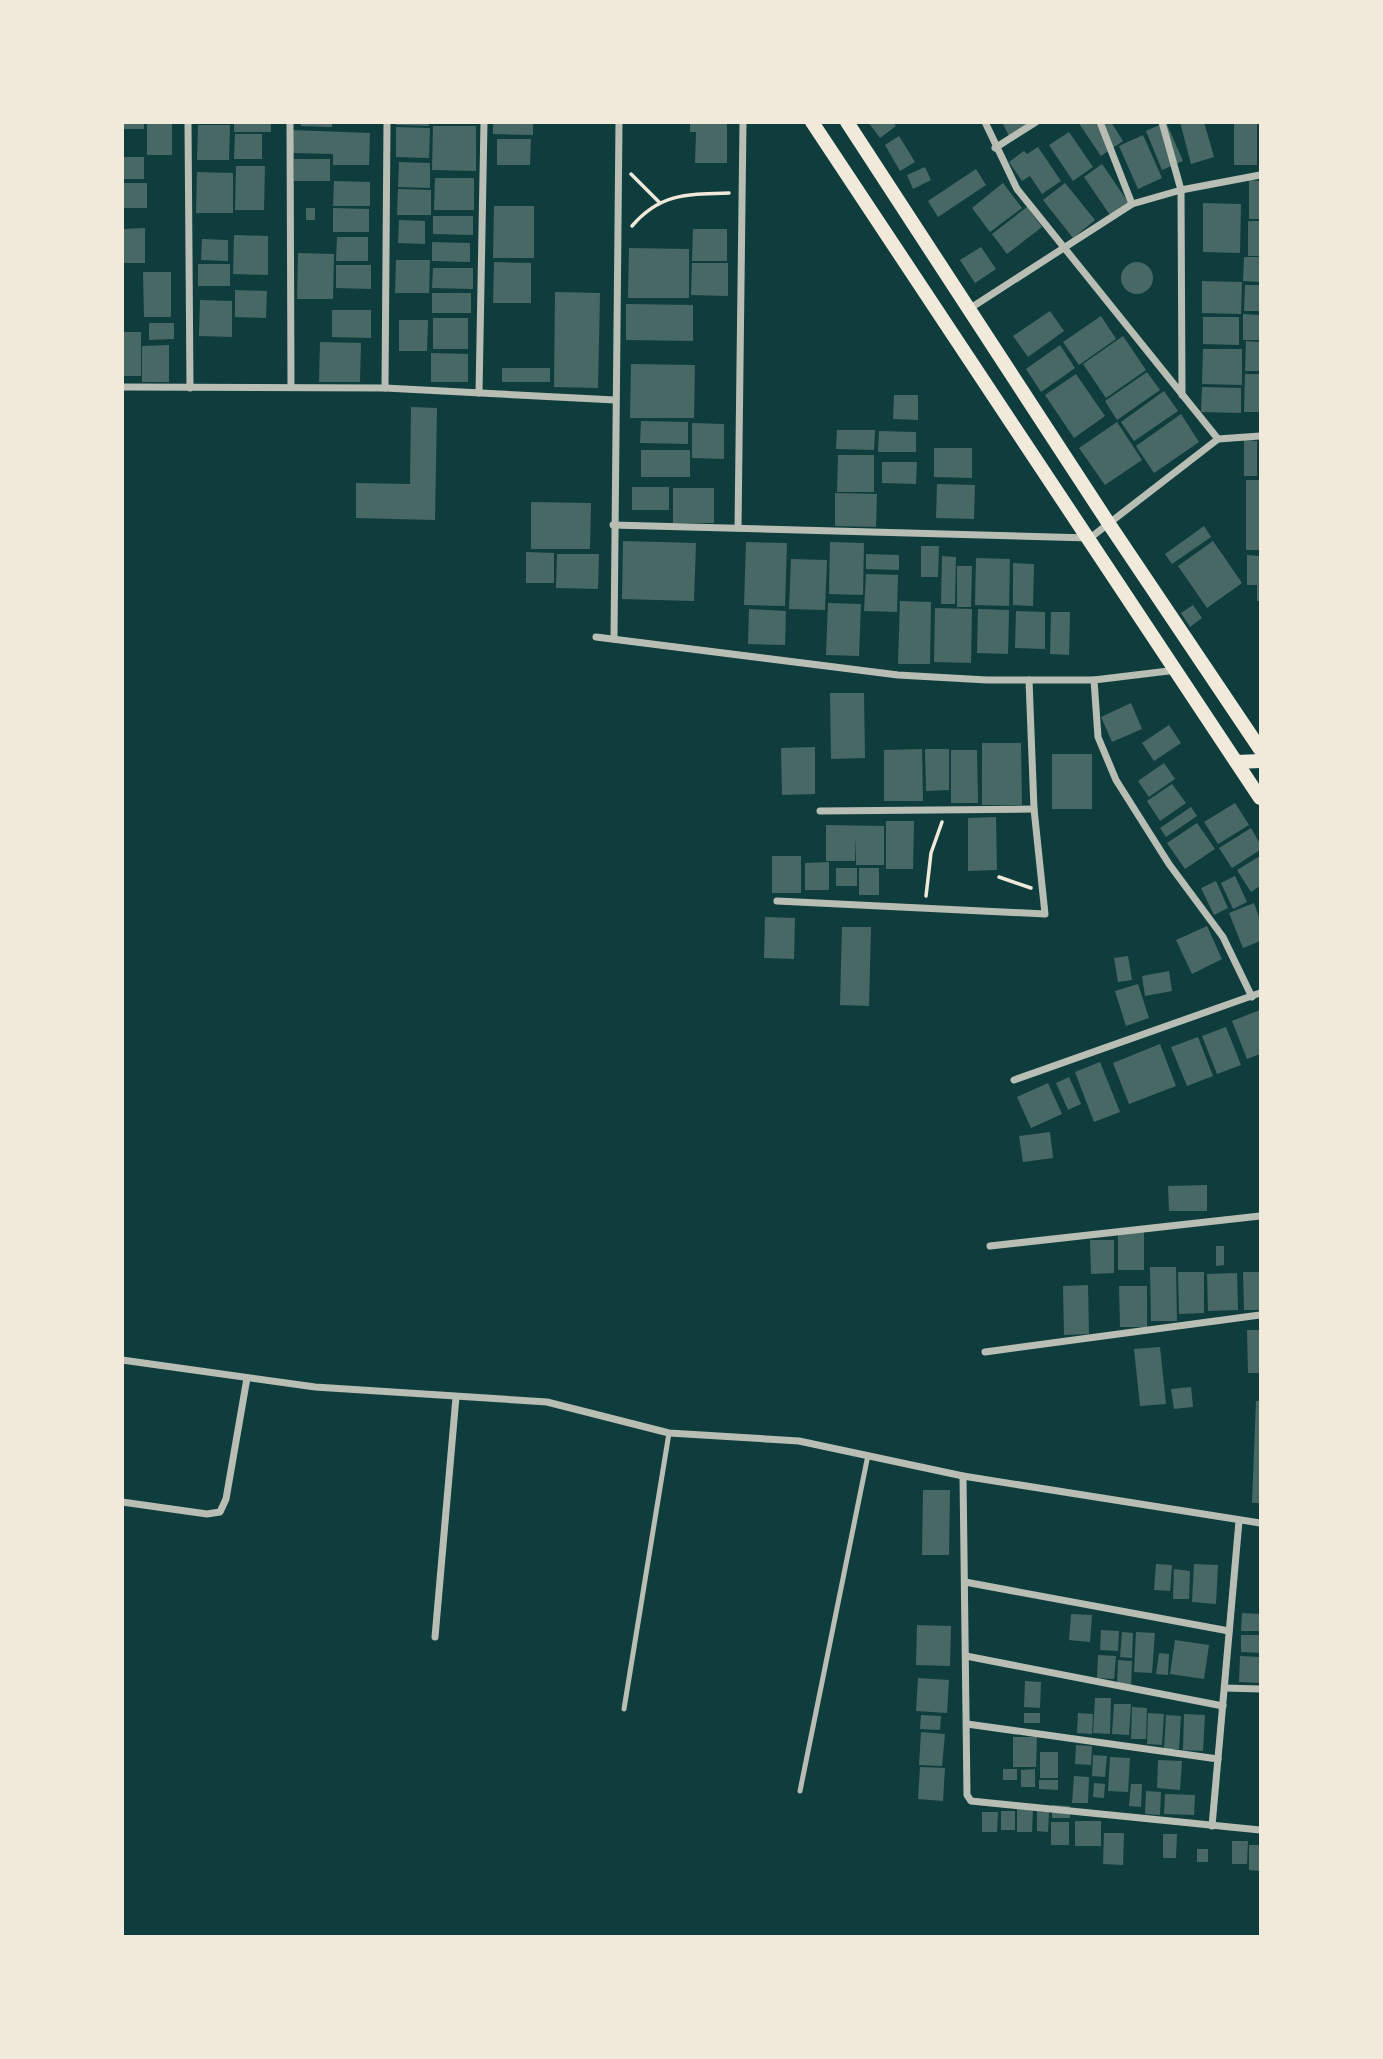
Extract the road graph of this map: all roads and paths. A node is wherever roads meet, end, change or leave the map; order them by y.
1 (188, 122) edge
2 (290, 122) edge
3 (387, 122) edge
4 (484, 122) edge
5 (619, 122) edge
6 (743, 122) edge
7 (812, 122) edge
8 (985, 122) edge
9 (1036, 122) edge
10 (1100, 122) edge
11 (1162, 122) edge
12 (849, 124) edge
13 (995, 148) junction
14 (618, 161) junction
15 (1261, 175) edge
16 (1181, 190) junction
17 (742, 194) junction
18 (659, 202) junction
19 (1132, 204) junction
20 (617, 244) junction
21 (1066, 249) junction
22 (969, 309) junction
23 (291, 386) junction
24 (122, 387) edge
25 (190, 388) junction
26 (386, 388) junction
27 (479, 393) junction
28 (1182, 395) junction
29 (615, 400) junction
30 (1261, 436) edge
31 (1218, 439) junction
32 (1109, 524) junction
33 (613, 525) junction
34 (738, 528) junction
35 (1090, 538) junction
36 (596, 637) dead end
37 (614, 639) junction
38 (1177, 670) junction
39 (1029, 680) junction
40 (1094, 680) junction
41 (1261, 749) edge
42 (1261, 761) edge
43 (1237, 762) junction
44 (1261, 798) edge
45 (1034, 809) junction
46 (820, 811) dead end
47 (942, 821) dead end
48 (999, 877) dead end
49 (1043, 891) junction
50 (777, 901) dead end
51 (925, 908) junction
52 (1261, 993) edge
53 (1252, 997) junction
54 (1014, 1080) dead end
55 (1261, 1216) edge
56 (990, 1246) dead end
57 (1261, 1315) edge
58 (985, 1352) dead end
59 (122, 1360) edge
60 (247, 1378) junction
61 (456, 1397) junction
62 (669, 1433) junction
63 (867, 1455) junction
64 (963, 1476) junction
65 (122, 1502) edge
66 (1239, 1521) junction
67 (1261, 1523) edge
68 (965, 1581) junction
69 (1230, 1631) junction
70 (435, 1637) dead end
71 (966, 1656) junction
72 (1224, 1688) junction
73 (1261, 1689) edge
74 (1223, 1706) junction
75 (624, 1709) dead end
76 (967, 1724) junction
77 (1218, 1759) junction
78 (800, 1791) dead end
79 (1212, 1826) junction
80 (1261, 1830) edge

1 - 25 street
2 - 23 street
3 - 26 street
4 - 27 street
5 - 14 street
6 - 17 street
7 - 35 main road
8 - 13 street
9 - 13 street
10 - 19 street
11 - 16 street
12 - 22 main road
13 - 21 street
14 - 18 path
14 - 20 street
15 - 16 street
16 - 19 street
16 - 28 street
17 - 18 path
17 - 34 street
18 - 20 path
19 - 21 street
20 - 29 street
21 - 22 street
21 - 28 street
22 - 32 main road
23 - 25 street
23 - 26 street
24 - 25 street
26 - 27 street
27 - 29 street
28 - 31 street
29 - 33 street
30 - 31 street
31 - 32 street
32 - 35 street
32 - 41 main road
33 - 34 street
33 - 37 street
34 - 35 street
35 - 38 main road
36 - 37 street
37 - 39 street
38 - 40 street
38 - 43 main road
39 - 40 street
39 - 45 street
40 - 53 street
42 - 43 main road
43 - 44 main road
45 - 46 street
45 - 49 street
47 - 51 path
48 - 49 path
49 - 51 street
50 - 51 street
52 - 53 street
53 - 54 street
55 - 56 street
57 - 58 street
59 - 60 street
60 - 61 street
60 - 65 street
61 - 62 street
61 - 70 street
62 - 63 street
62 - 75 lane
63 - 64 street
63 - 78 lane
64 - 66 street
64 - 68 street
66 - 67 street
66 - 69 street
68 - 69 street
68 - 71 street
69 - 72 street
71 - 74 street
71 - 76 street
72 - 73 street
72 - 74 street
74 - 77 street
76 - 77 street
76 - 79 street
77 - 79 street
79 - 80 street

